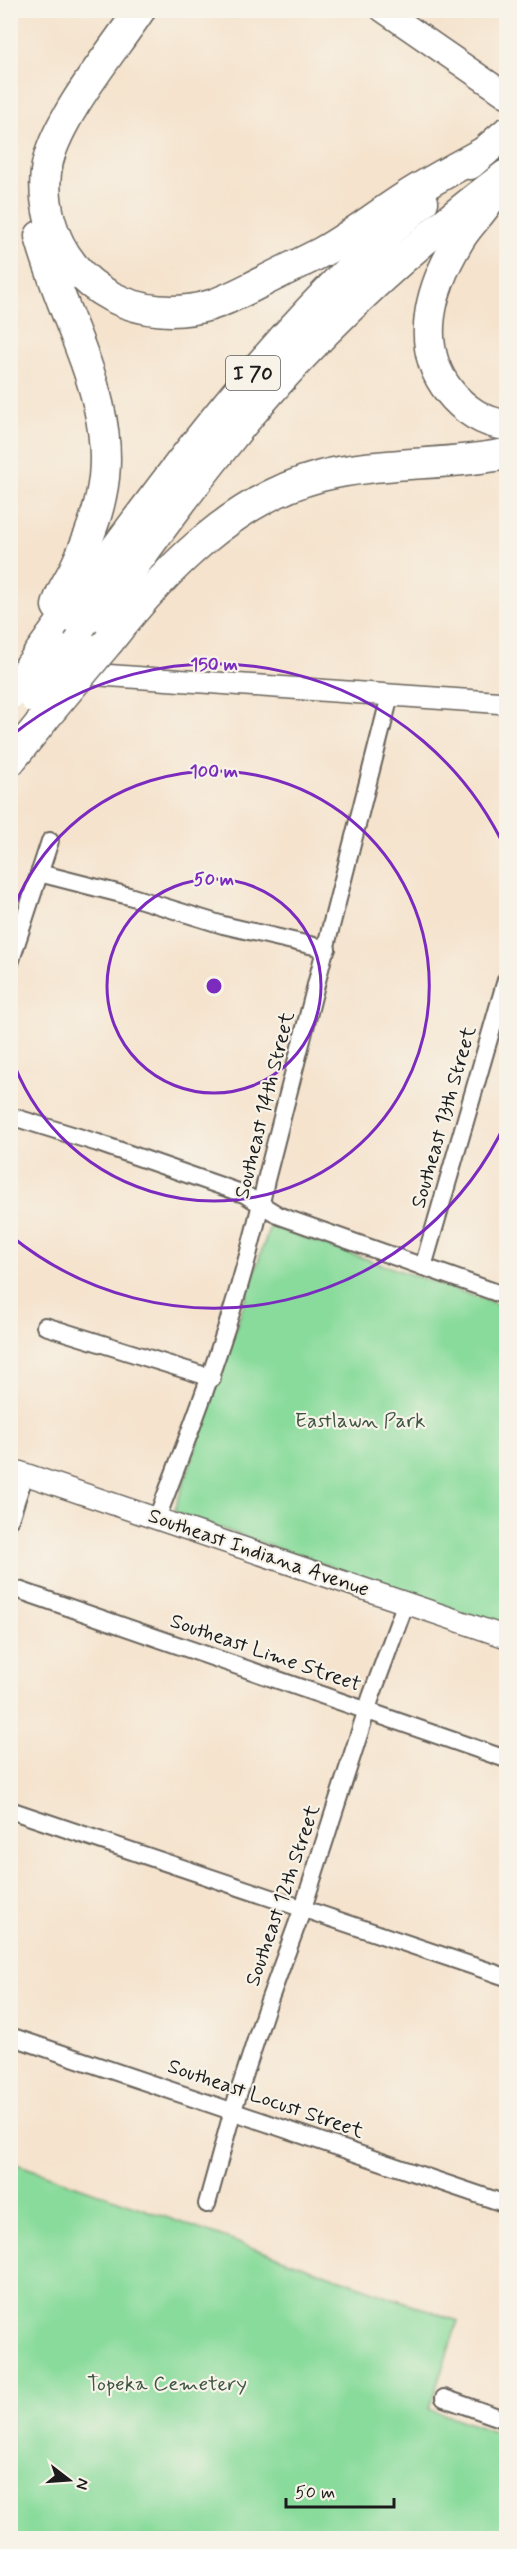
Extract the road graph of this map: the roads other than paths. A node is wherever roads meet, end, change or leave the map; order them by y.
1 (123, 10) edge
2 (140, 10) edge
3 (383, 10) edge
4 (507, 94) edge
5 (495, 143) edge
6 (505, 176) edge
7 (507, 424) edge
8 (507, 454) edge
9 (50, 639) junction
10 (10, 669) edge
11 (390, 696) junction
12 (32, 702) edge
13 (507, 703) edge
14 (10, 738) edge
15 (10, 761) edge
16 (50, 841) dead end
17 (39, 873) junction
18 (327, 949) junction
19 (10, 963) edge
20 (507, 980) edge
21 (10, 1116) edge
22 (261, 1204) junction
23 (423, 1267) junction
24 (507, 1296) edge
25 (45, 1326) dead end
26 (212, 1378) junction
27 (18, 1472) edge
28 (157, 1518) junction
29 (10, 1520) edge
30 (10, 1587) edge
31 (406, 1602) junction
32 (507, 1637) edge
33 (367, 1711) junction
34 (507, 1759) edge
35 (10, 1810) edge
36 (303, 1908) junction
37 (507, 1977) edge
38 (10, 2037) edge
39 (233, 2110) junction
40 (207, 2204) dead end
41 (507, 2204) edge
42 (444, 2398) dead end
43 (507, 2420) edge

1 - 9 highway
2 - 5 highway
3 - 4 main road
5 - 9 highway, I 70
6 - 7 highway
6 - 12 highway, I 70, bridge
8 - 12 highway, bridge
9 - 12 highway, I 70, bridge
10 - 11 street
11 - 13 street
11 - 18 street, Southeast 14th Street
12 - 14 highway, I 70
12 - 15 highway
16 - 17 street
17 - 18 street
17 - 19 street
18 - 22 street, Southeast 14th Street
20 - 23 street, Southeast 13th Street
21 - 22 street
22 - 23 street
22 - 26 street, Southeast 14th Street
23 - 24 street
25 - 26 street
26 - 28 street, Southeast 14th Street
27 - 28 street, Southeast Indiana Avenue
27 - 29 street
28 - 31 street, Southeast Indiana Avenue
30 - 33 street, Southeast Lime Street
31 - 32 street, Southeast Indiana Avenue
31 - 33 street, Southeast 12th Street
33 - 34 street, Southeast Lime Street
33 - 36 street, Southeast 12th Street
35 - 36 street
36 - 37 street
36 - 39 street, Southeast 12th Street
38 - 39 street, Southeast Locust Street
39 - 40 street, Southeast 12th Street
39 - 41 street, Southeast Locust Street
42 - 43 street

